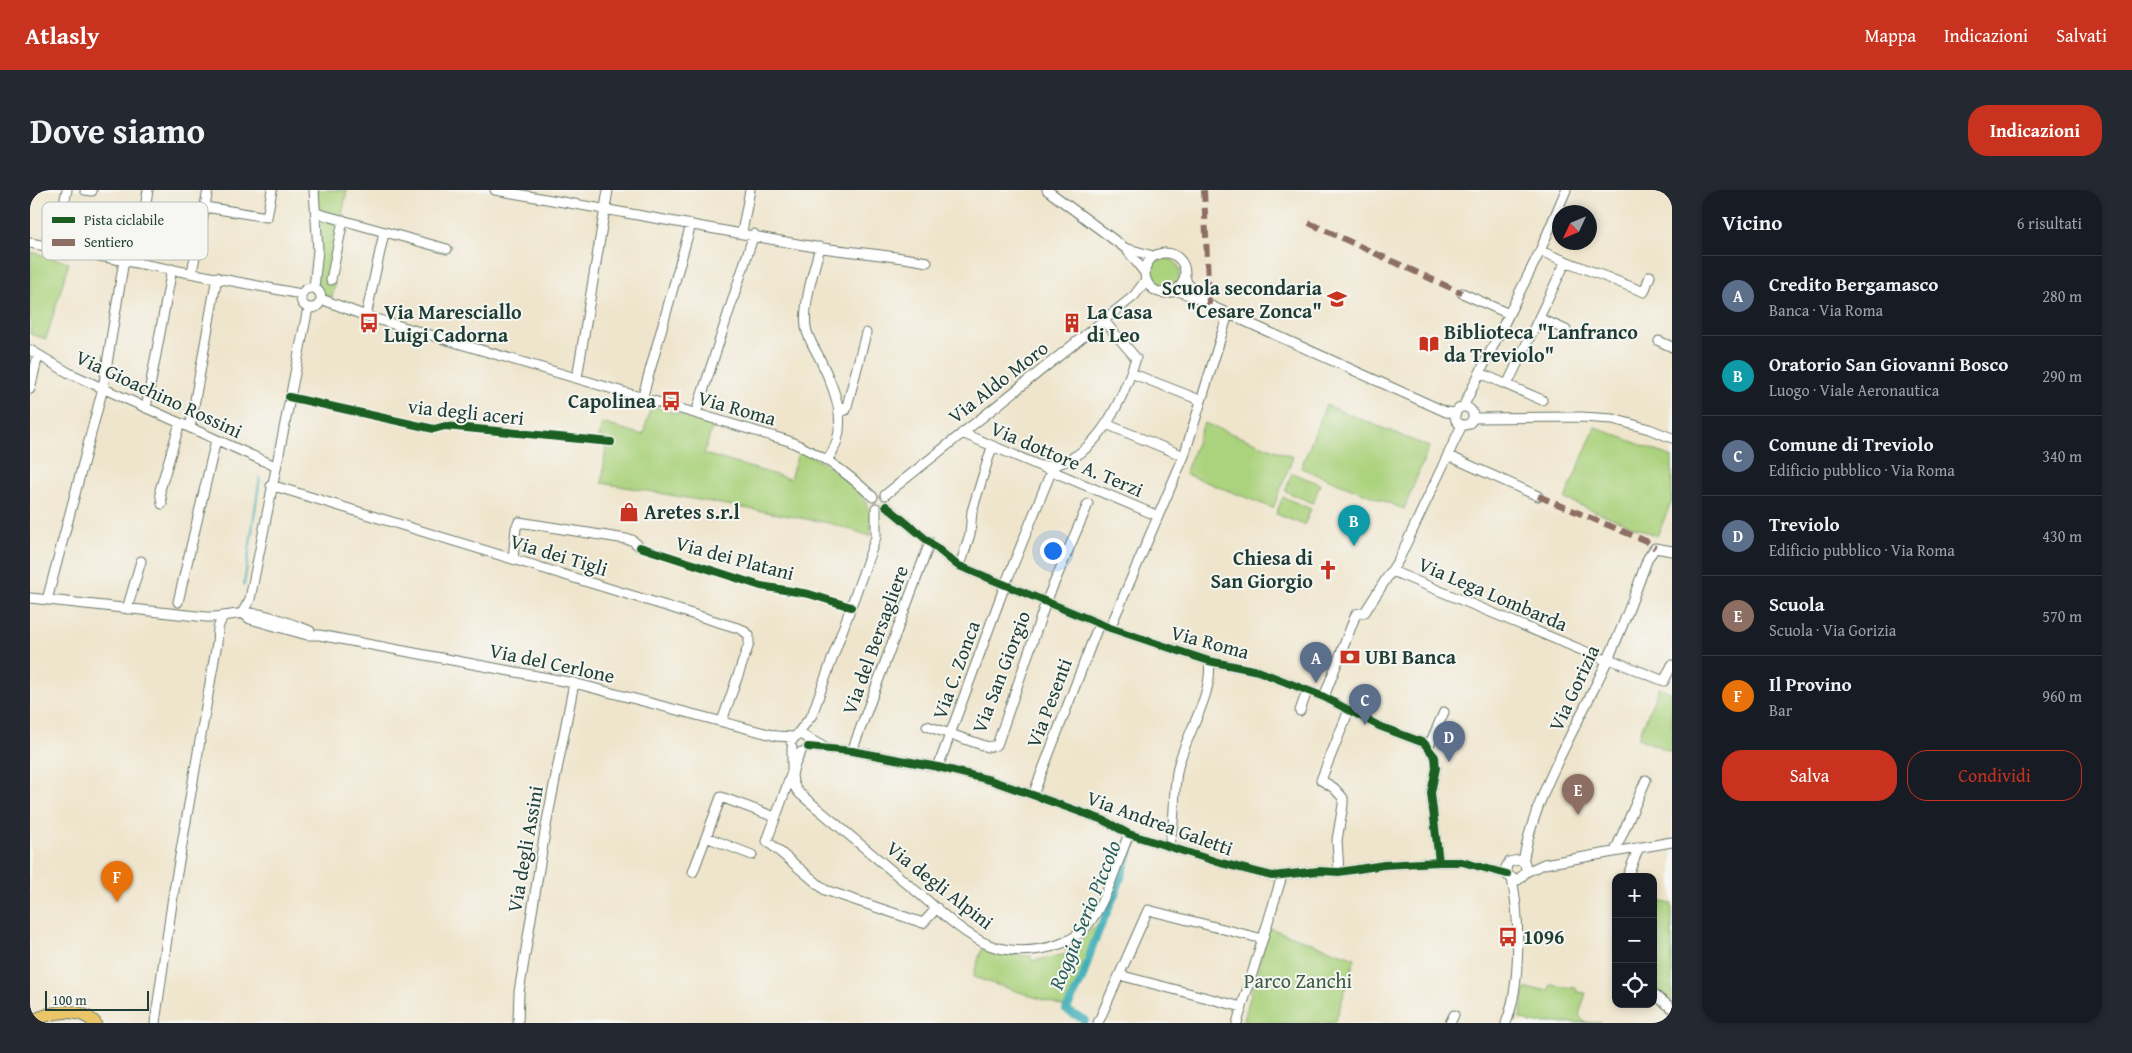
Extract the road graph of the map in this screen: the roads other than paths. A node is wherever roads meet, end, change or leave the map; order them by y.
1 (272, 190) edge
2 (314, 190) edge
3 (495, 190) edge
4 (608, 190) edge
5 (750, 190) edge
6 (1047, 190) edge
7 (1566, 190) edge
8 (208, 208) edge
9 (605, 209) junction
10 (316, 213) junction
11 (343, 220) junction
12 (691, 224) junction
13 (742, 232) junction
14 (384, 233) junction
15 (754, 234) junction
16 (820, 247) junction
17 (1125, 248) junction
18 (447, 249) dead end
19 (1540, 251) junction
20 (1153, 256) junction
21 (124, 260) joint
22 (194, 260) edge
23 (1566, 261) junction
24 (136, 262) joint
25 (927, 262) dead end
26 (172, 269) junction
27 (192, 272) junction
28 (1145, 276) junction
29 (1185, 276) junction
30 (1650, 276) dead end
31 (217, 277) junction
32 (332, 280) dead end
33 (314, 288) junction
34 (1154, 290) junction
35 (1176, 290) junction
36 (1462, 293) dead end
37 (301, 294) junction
38 (1134, 296) junction
39 (321, 299) junction
40 (1203, 301) junction
41 (308, 308) junction
42 (1228, 314) junction
43 (1509, 314) junction
44 (366, 316) junction
45 (1539, 318) junction
46 (1104, 321) junction
47 (1566, 330) dead end
48 (866, 333) dead end
49 (1659, 342) dead end
50 (1672, 347) edge
51 (34, 353) edge
52 (1131, 373) junction
53 (1480, 373) junction
54 (577, 378) junction
55 (1507, 385) junction
56 (103, 388) junction
57 (30, 389) edge
58 (642, 398) junction
59 (1200, 400) junction
60 (1542, 400) dead end
61 (838, 406) junction
62 (146, 408) junction
63 (1459, 410) junction
64 (696, 413) junction
65 (1473, 418) junction
66 (180, 423) junction
67 (1106, 424) junction
68 (1462, 425) junction
69 (190, 428) junction
70 (962, 433) junction
71 (1672, 438) edge
72 (216, 440) junction
73 (992, 447) junction
74 (1184, 456) junction
75 (1449, 456) junction
76 (828, 459) junction
77 (275, 466) junction
78 (1038, 466) junction
79 (1051, 472) junction
80 (271, 485) junction
81 (885, 495) junction
82 (1538, 496) dead end
83 (873, 497) junction
84 (162, 504) dead end
85 (1088, 504) dead end
86 (881, 507) junction
87 (1158, 516) junction
88 (930, 542) junction
89 (640, 547) dead end
90 (1672, 551) edge
91 (513, 559) junction
92 (141, 561) dead end
93 (960, 566) junction
94 (1392, 571) junction
95 (1005, 585) junction
96 (30, 598) edge
97 (47, 600) junction
98 (178, 602) dead end
99 (1046, 602) junction
100 (127, 609) junction
101 (242, 613) junction
102 (222, 618) junction
103 (1099, 624) junction
104 (1110, 628) junction
105 (1209, 660) junction
106 (1608, 660) junction
107 (1672, 665) edge
108 (574, 683) junction
109 (1308, 691) junction
110 (1324, 697) junction
111 (1349, 710) junction
112 (1300, 712) dead end
113 (1444, 712) dead end
114 (722, 721) junction
115 (927, 726) dead end
116 (951, 734) junction
117 (798, 743) junction
118 (1428, 748) junction
119 (852, 750) junction
120 (938, 767) junction
121 (792, 772) junction
122 (1646, 780) dead end
123 (1033, 795) junction
124 (775, 817) junction
125 (1129, 834) junction
126 (706, 837) junction
127 (1672, 842) edge
128 (1168, 846) junction
129 (1639, 847) junction
130 (1615, 852) junction
131 (752, 855) dead end
132 (1439, 862) junction
133 (1517, 869) junction
134 (693, 872) dead end
135 (1339, 872) junction
136 (1629, 873) edge
137 (1282, 876) junction
138 (937, 908) junction
139 (1263, 939) junction
140 (1119, 975) junction
141 (1657, 997) edge
142 (1242, 1007) junction
143 (1672, 1008) edge
144 (63, 1013) junction
145 (30, 1022) edge
146 (49, 1023) edge
147 (95, 1023) edge
148 (155, 1023) edge
149 (518, 1023) edge
150 (1098, 1023) edge
151 (1237, 1023) edge
152 (1506, 1023) edge

1 - 8 street
2 - 10 street
3 - 9 street
4 - 9 street
5 - 13 street
6 - 17 street
7 - 19 street
9 - 12 street
9 - 54 street
10 - 11 street
10 - 33 street
11 - 14 street
11 - 32 street
12 - 13 street
12 - 58 street
13 - 15 street
14 - 18 street
14 - 44 street
15 - 16 street
15 - 64 street
16 - 25 street
16 - 61 street
17 - 20 street
17 - 28 street
19 - 23 street
19 - 43 street
20 - 28 street
20 - 29 street
21 - 24 street
21 - 56 street
22 - 27 street
23 - 30 street
23 - 45 street
24 - 26 street
26 - 27 street
26 - 62 street
27 - 31 street
28 - 34 street
28 - 38 street, Via Aldo Moro
29 - 35 street
29 - 40 street
31 - 37 street
31 - 69 street
33 - 37 street
33 - 39 street
34 - 35 street
34 - 38 street, Via Aldo Moro
35 - 40 street
36 - 43 street
37 - 41 street
38 - 46 street, Via Aldo Moro
39 - 41 street
39 - 44 street
40 - 42 street
41 - 77 street
42 - 59 street
42 - 63 street
43 - 53 street
44 - 54 street
45 - 47 street
45 - 55 street
46 - 52 street
46 - 70 street, Via Aldo Moro
48 - 61 street
49 - 50 street
51 - 56 street, Via Gioachino Rossini
51 - 57 street
52 - 59 street
52 - 67 street
53 - 55 street
53 - 63 street
54 - 58 street, Via Roma
55 - 60 street
56 - 62 street, Via Gioachino Rossini
56 - 97 street
58 - 64 street, Via Roma
59 - 74 street
61 - 76 street
62 - 66 street, Via Gioachino Rossini
63 - 65 street
63 - 68 street
64 - 76 street, Via Roma
65 - 68 street
65 - 71 street
66 - 69 street, Via Gioachino Rossini
66 - 84 street
67 - 74 street
67 - 78 street
68 - 75 street
69 - 72 street, Via Gioachino Rossini
70 - 73 street, Via dottore A. Terzi
70 - 81 street, Via Aldo Moro
72 - 77 street, Via Gioachino Rossini
72 - 98 street
73 - 78 street, Via dottore A. Terzi
73 - 93 street
74 - 87 street
75 - 82 street
75 - 94 street
76 - 83 street, Via Roma
77 - 80 street
78 - 79 street, Via dottore A. Terzi
79 - 87 street, Via dottore A. Terzi
79 - 95 street, Via C. Zonca
80 - 91 street, Via dei Tigli
80 - 101 street
81 - 83 street
81 - 86 street
83 - 86 street
85 - 99 street
86 - 88 street, Via Roma
86 - 117 street
87 - 104 street
88 - 93 street, Via Roma
88 - 119 street, Via del Bersagliere
89 - 91 street
90 - 106 street, Via Gorizia
91 - 114 street, Via dei Tigli
92 - 100 street
93 - 95 street, Via Roma
94 - 106 street, Via Lega Lombarda
94 - 110 street
95 - 99 street, Via Roma
95 - 116 street, Via C. Zonca
96 - 97 street
97 - 100 street
99 - 103 street, Via Roma
99 - 116 street, Via San Giorgio
100 - 102 street
101 - 102 street
101 - 108 street, Via del Cerlone
102 - 148 street
103 - 104 street, Via Roma
103 - 123 street, Via Pesenti
104 - 105 street, Via Roma
105 - 109 street, Via Roma
105 - 128 street
106 - 107 street, Via Lega Lombarda
106 - 133 street, Via Gorizia
108 - 114 street, Via del Cerlone
108 - 149 street, Via degli Assini
109 - 110 street, Via Roma
109 - 112 street
110 - 111 street, Via Roma
111 - 118 street, Via Roma
111 - 135 street
113 - 118 street
114 - 117 street, Via del Cerlone
115 - 116 street, Via San Giorgio
116 - 120 street, Via C. Zonca
117 - 119 street, Via Andrea Galetti
117 - 121 street, Via degli Alpini
118 - 132 street
119 - 120 street, Via Andrea Galetti
120 - 123 street, Via Andrea Galetti
121 - 124 street
121 - 138 street, Via degli Alpini
122 - 130 street
123 - 125 street, Via Andrea Galetti
124 - 126 street
124 - 138 street
125 - 128 street, Via Andrea Galetti
125 - 138 street, Via degli Alpini
126 - 131 street
126 - 134 street
127 - 129 street, Via Andrea Galetti
128 - 137 street, Via Andrea Galetti
129 - 130 street, Via Andrea Galetti
129 - 136 street
130 - 133 street, Via Andrea Galetti
132 - 133 street, Via Andrea Galetti
132 - 135 street, Via Andrea Galetti
133 - 152 street, Via Gorizia
135 - 137 street, Via Andrea Galetti
137 - 139 street
139 - 140 street
139 - 142 street
140 - 142 street
140 - 150 street
141 - 143 street
142 - 151 street
144 - 145 highway
144 - 146 highway
144 - 147 highway

